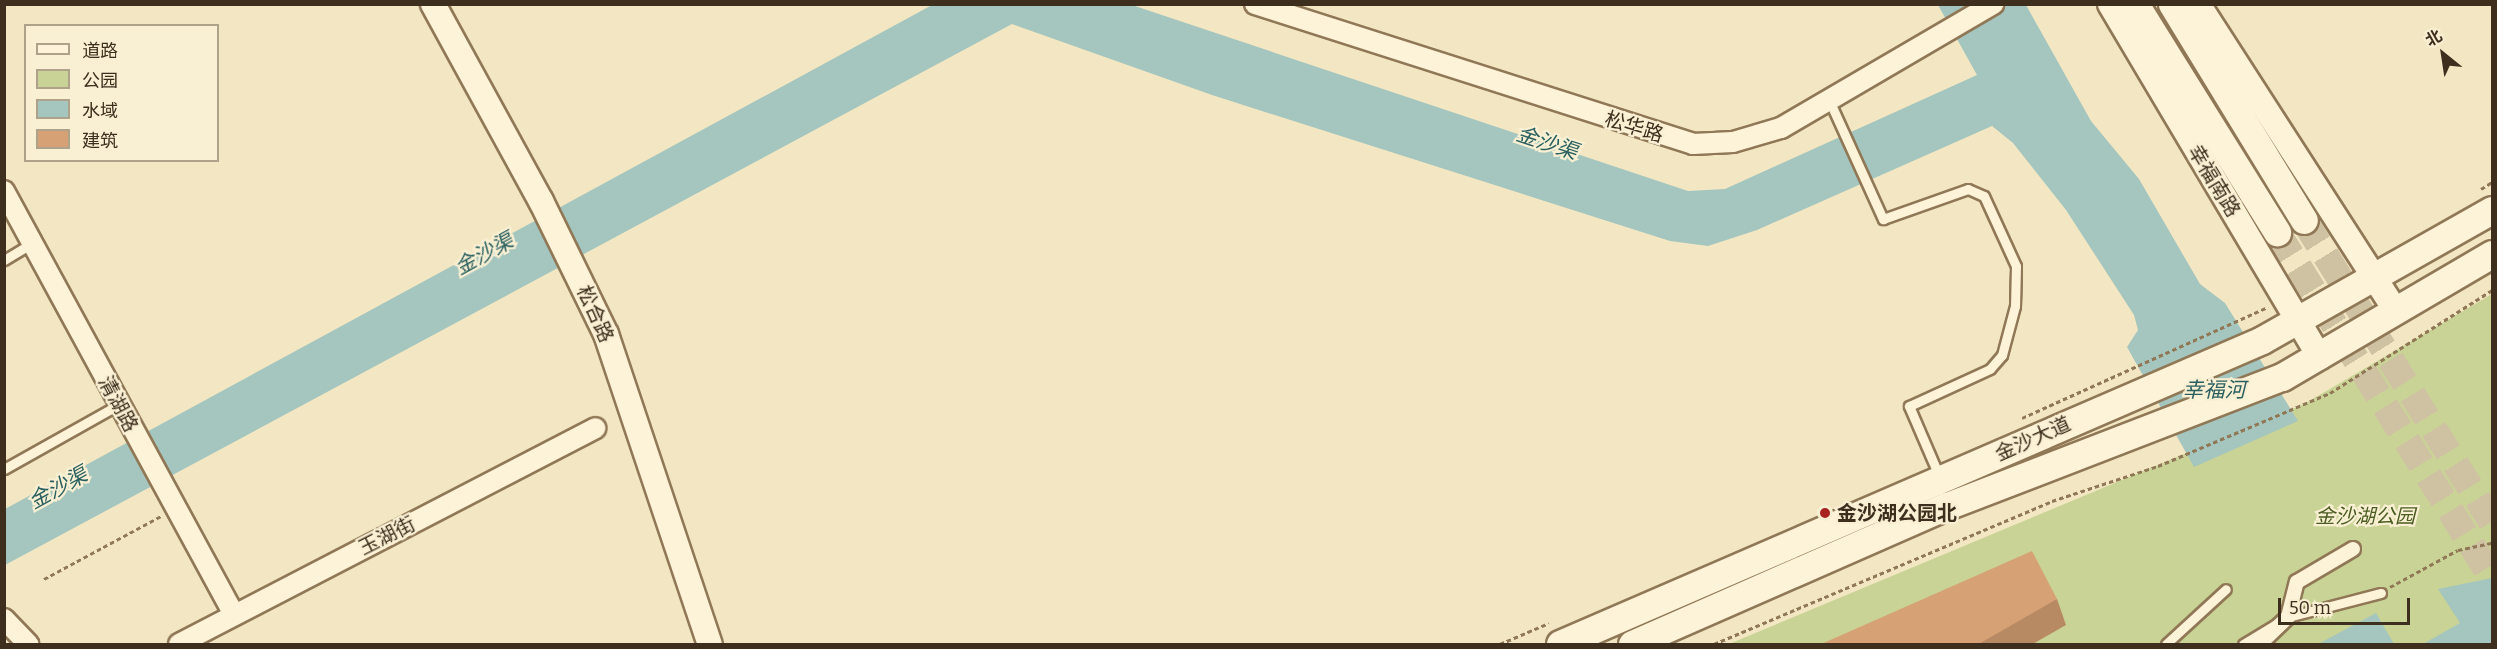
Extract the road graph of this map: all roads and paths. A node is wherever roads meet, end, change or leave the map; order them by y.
1 (433, 4) edge
2 (1255, 4) edge
3 (1993, 4) edge
4 (2110, 4) edge
5 (2135, 4) edge
6 (2172, 4) edge
7 (2198, 4) edge
8 (1829, 100) junction
9 (4, 191) edge
10 (2493, 210) edge
11 (2304, 220) tunnel mouth
12 (2277, 232) tunnel mouth
13 (32, 243) junction
14 (2493, 254) edge
15 (4, 260) edge
16 (2373, 279) junction
17 (2493, 290) edge
18 (2396, 311) junction
19 (2251, 315) dead end
20 (2298, 320) junction
21 (2320, 357) junction
22 (2117, 389) junction
23 (118, 405) junction
24 (595, 428) dead end
25 (4, 469) edge
26 (1940, 481) junction
27 (175, 508) junction
28 (2493, 543) edge
29 (2353, 549) dead end
30 (44, 579) dead end
31 (2226, 589) dead end
32 (2381, 593) joint
33 (234, 615) junction
34 (2288, 617) junction
35 (4, 619) edge
36 (28, 645) edge
37 (179, 645) edge
38 (710, 645) edge
39 (1560, 645) edge
40 (1632, 645) edge
41 (1714, 645) edge
42 (2166, 645) edge
43 (2243, 645) edge
44 (2260, 645) edge

1 - 38 street, 松合路
2 - 8 street, 松华路
3 - 8 street, 松华路
4 - 20 street, 幸福南路
5 - 12 main road, 幸福南路
6 - 11 main road
7 - 16 street
8 - 26 lane
9 - 13 street, 清湖路
10 - 16 main road, 金沙大道
13 - 15 lane
13 - 23 street, 清湖路
14 - 18 main road, 金沙大道
16 - 18 street
16 - 20 main road, 金沙大道
17 - 41 path
18 - 21 main road, 金沙大道
19 - 22 path
20 - 21 street, 幸福南路
20 - 22 main road, 金沙大道
21 - 40 main road, 金沙大道
22 - 26 main road, 金沙大道
23 - 25 lane
23 - 27 street, 清湖路
24 - 33 street, 玉湖街
26 - 39 main road, 金沙大道
27 - 30 path
27 - 33 street, 清湖路
28 - 32 path
29 - 34 street
31 - 42 lane
32 - 34 lane
33 - 37 street, 玉湖街
34 - 43 lane
34 - 44 street
35 - 36 street

